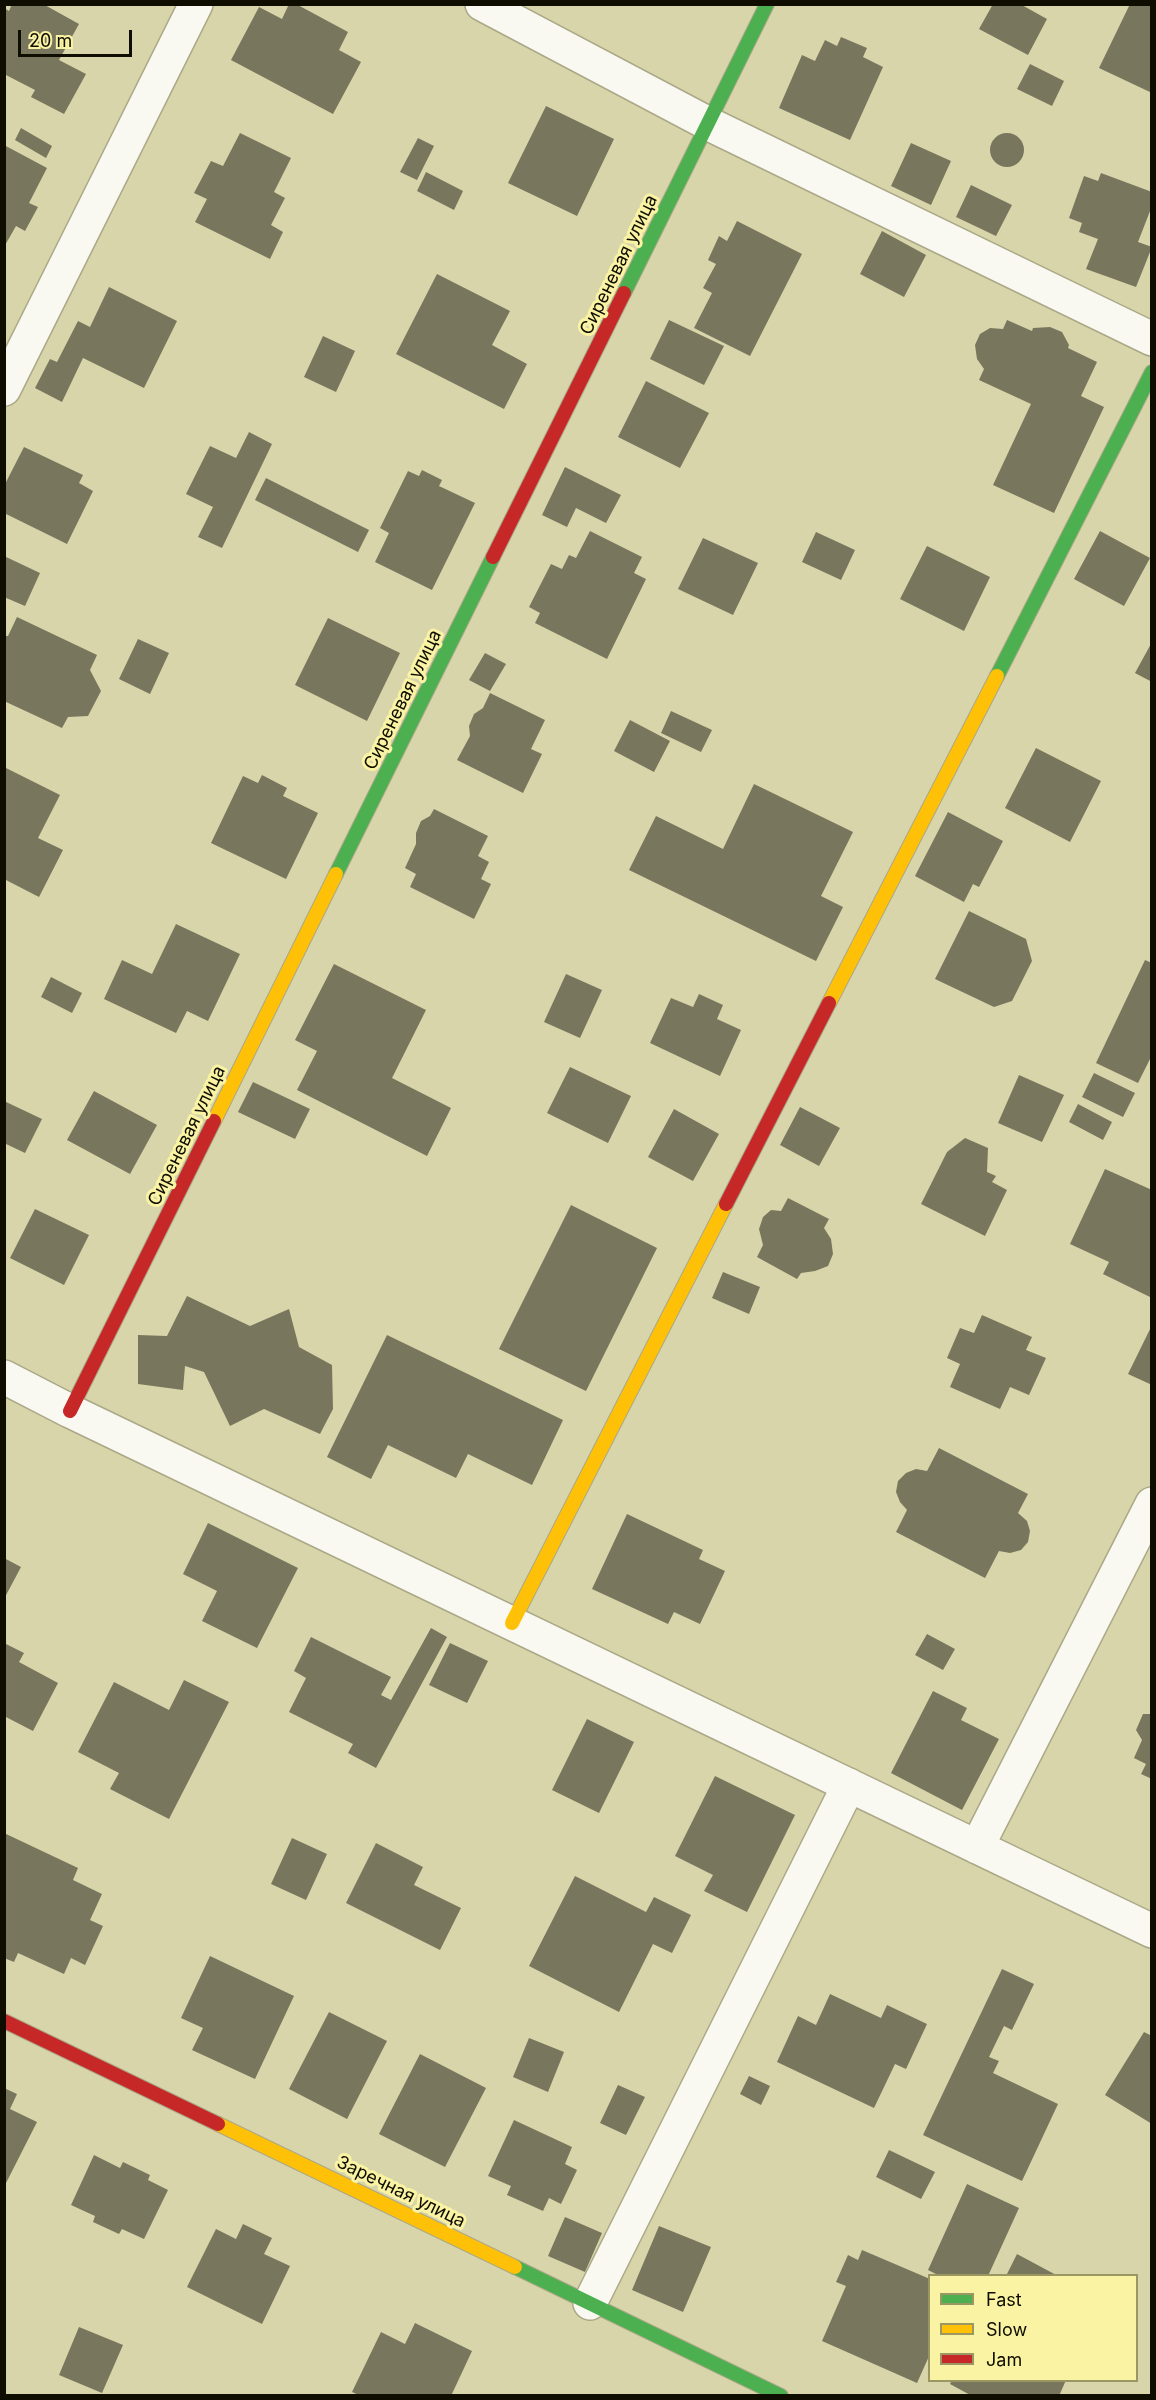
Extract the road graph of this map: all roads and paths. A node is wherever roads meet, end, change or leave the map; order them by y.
1 (196, 4) edge
2 (482, 4) edge
3 (767, 4) edge
4 (709, 124) junction
5 (1152, 339) edge
6 (1152, 372) edge
7 (4, 389) edge
8 (4, 1377) edge
9 (70, 1412) junction
10 (1152, 1504) edge
11 (512, 1623) junction
12 (849, 1785) junction
13 (977, 1847) junction
14 (1152, 1931) edge
15 (4, 2021) edge
16 (590, 2303) junction
17 (781, 2396) edge

1 - 7 street
2 - 4 street
3 - 4 street, Сиреневая улица
4 - 5 street
4 - 9 street, Сиреневая улица
6 - 11 street
8 - 9 street
9 - 11 street
10 - 13 street
11 - 12 street
12 - 13 street
12 - 16 street
13 - 14 street
15 - 16 street, Заречная улица
16 - 17 street, Заречная улица

